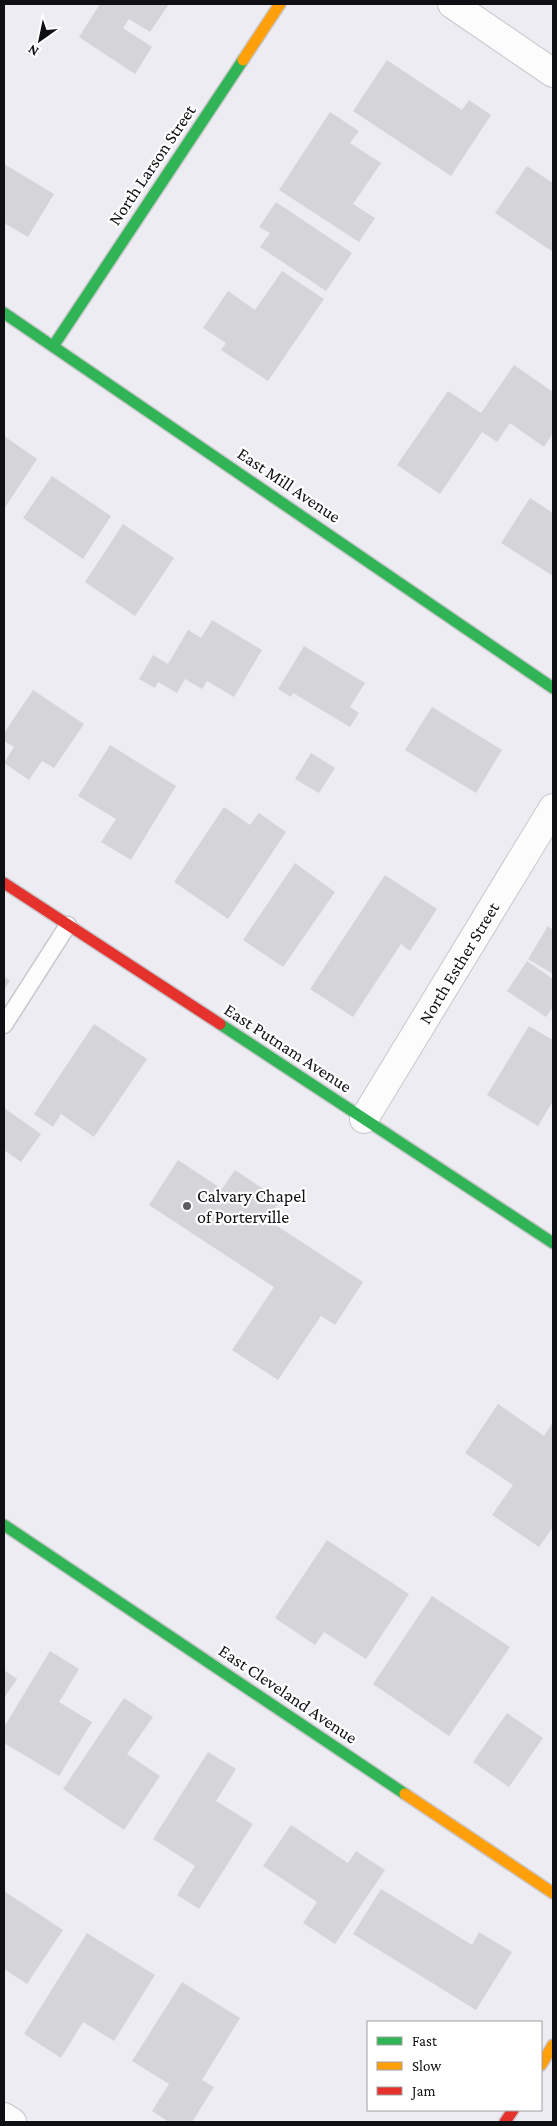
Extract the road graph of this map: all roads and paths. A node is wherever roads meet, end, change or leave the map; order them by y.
1 (280, 4) edge
2 (452, 4) edge
3 (553, 72) edge
4 (4, 313) edge
5 (54, 345) junction
6 (553, 688) edge
7 (553, 808) edge
8 (4, 883) edge
9 (68, 925) junction
10 (4, 1025) edge
11 (364, 1119) junction
12 (553, 1243) edge
13 (4, 1525) edge
14 (553, 1893) edge
15 (553, 2045) edge
16 (542, 2063) edge
17 (512, 2111) edge
18 (4, 2117) edge
19 (12, 2122) edge
20 (505, 2122) edge

1 - 5 street, North Larson Street
2 - 3 street
4 - 5 street, East Mill Avenue
5 - 6 street, East Mill Avenue
7 - 11 street, North Esther Street
8 - 9 street, East Putnam Avenue
9 - 10 lane
9 - 11 street, East Putnam Avenue
11 - 12 street, East Putnam Avenue
13 - 14 street, East Cleveland Avenue
15 - 16 street
17 - 20 street
18 - 19 street

